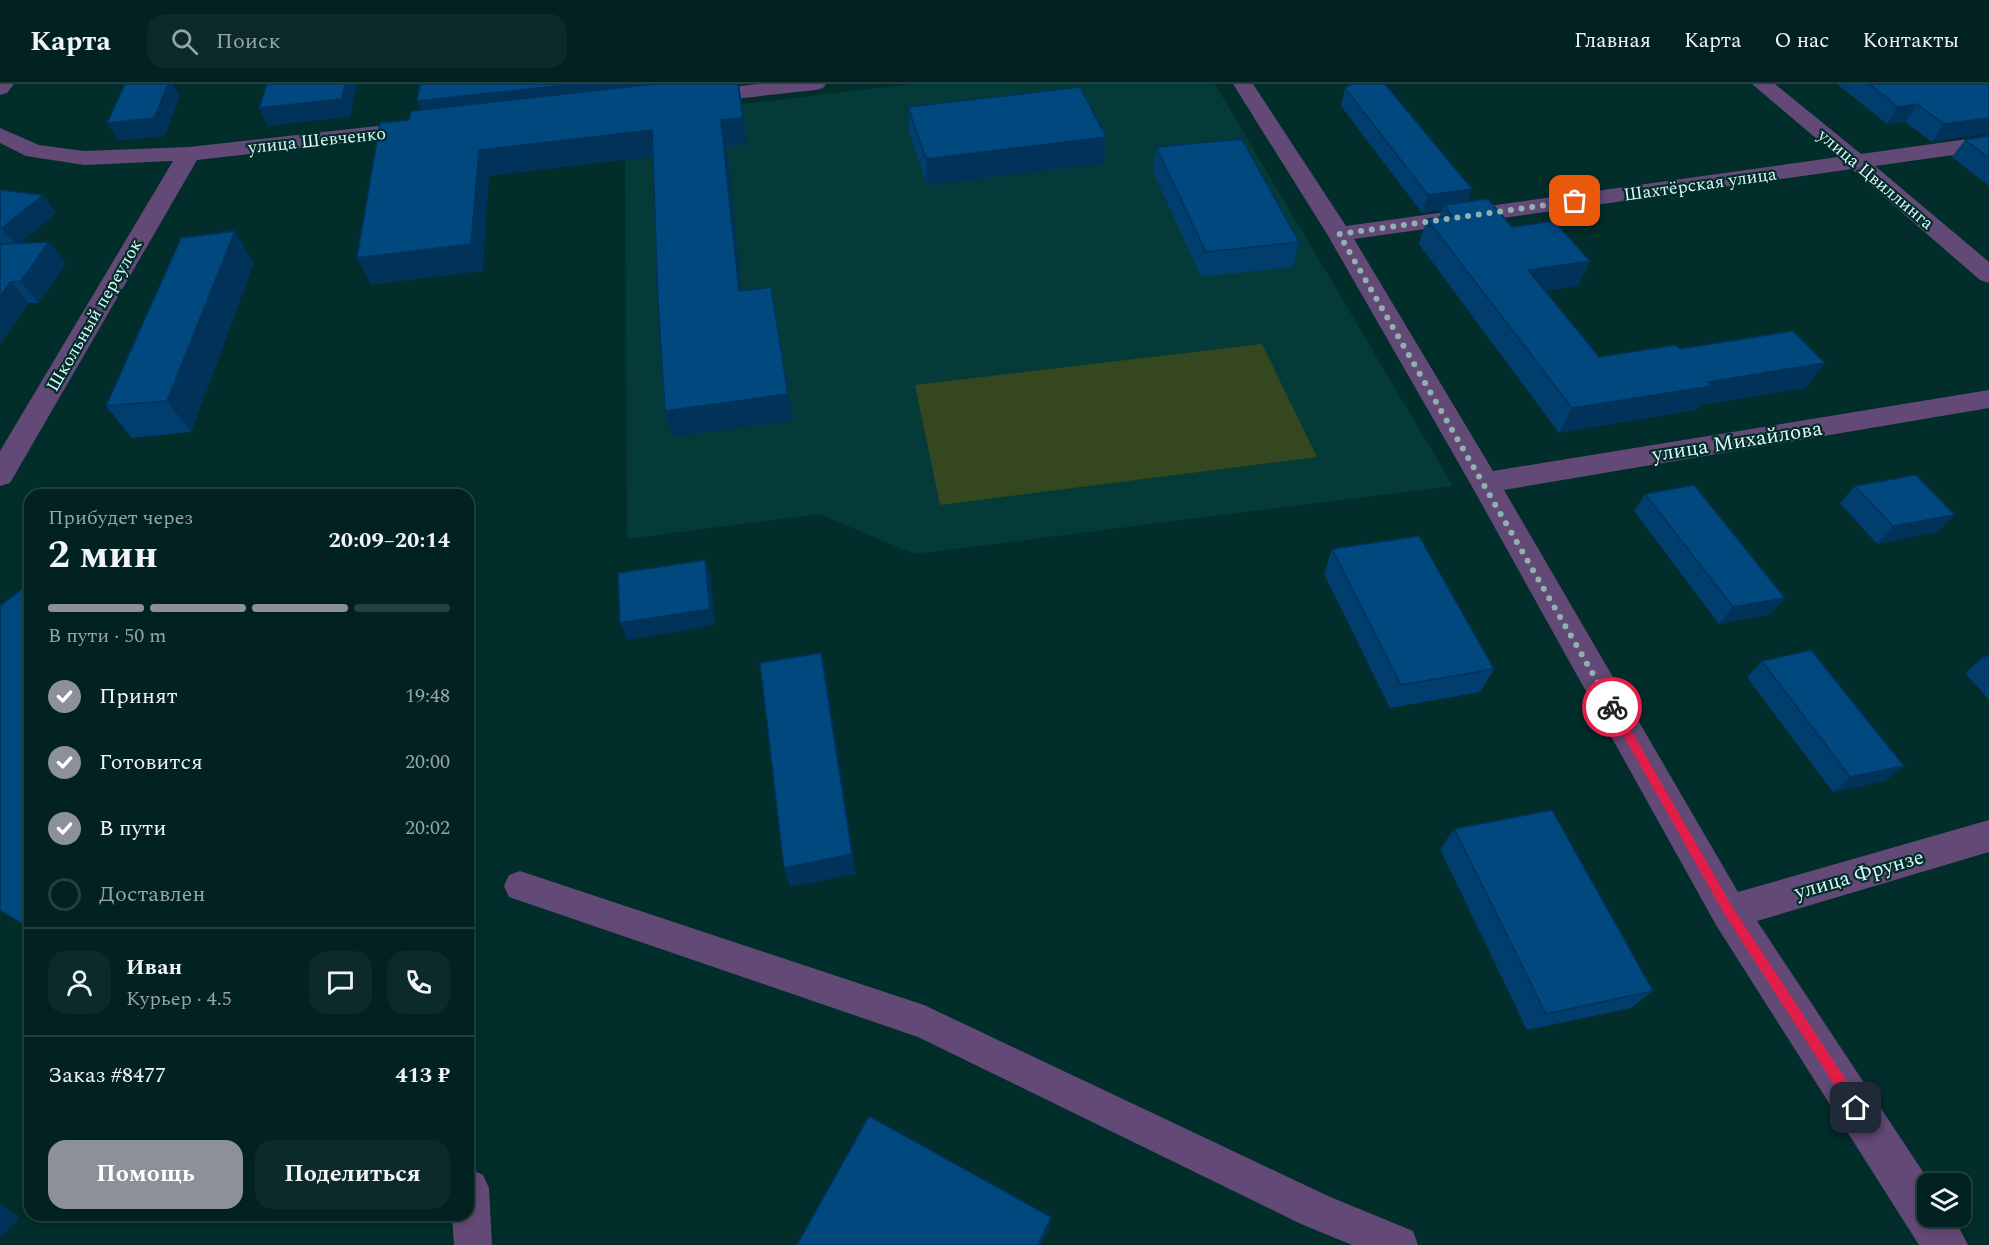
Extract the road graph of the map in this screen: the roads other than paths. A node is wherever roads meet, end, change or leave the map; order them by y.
1 (816, 84) edge
2 (1243, 84) edge
3 (1762, 84) edge
4 (786, 86) edge
5 (681, 99) edge
6 (447, 125) edge
7 (0, 135) edge
8 (1989, 143) edge
9 (189, 154) junction
10 (1857, 162) junction
11 (1339, 234) junction
12 (1989, 275) edge
13 (1989, 399) edge
14 (0, 476) edge
15 (1485, 483) junction
16 (1989, 836) edge
17 (520, 886) dead end
18 (1729, 912) junction
19 (472, 1221) edge
20 (473, 1245) edge
21 (1399, 1245) edge
22 (1945, 1245) edge

1 - 4 street
2 - 11 street
3 - 10 street, улица Цвиллинга
4 - 5 street
6 - 9 street, улица Шевченко
7 - 9 street, улица Шевченко
8 - 10 street, Шахтёрская улица
9 - 14 street, Школьный переулок
10 - 11 street, Шахтёрская улица
10 - 12 street, улица Цвиллинга
11 - 15 street
13 - 15 street, улица Михайлова
15 - 18 street
16 - 18 street, улица Фрунзе
17 - 21 lane
18 - 22 street
19 - 20 lane

